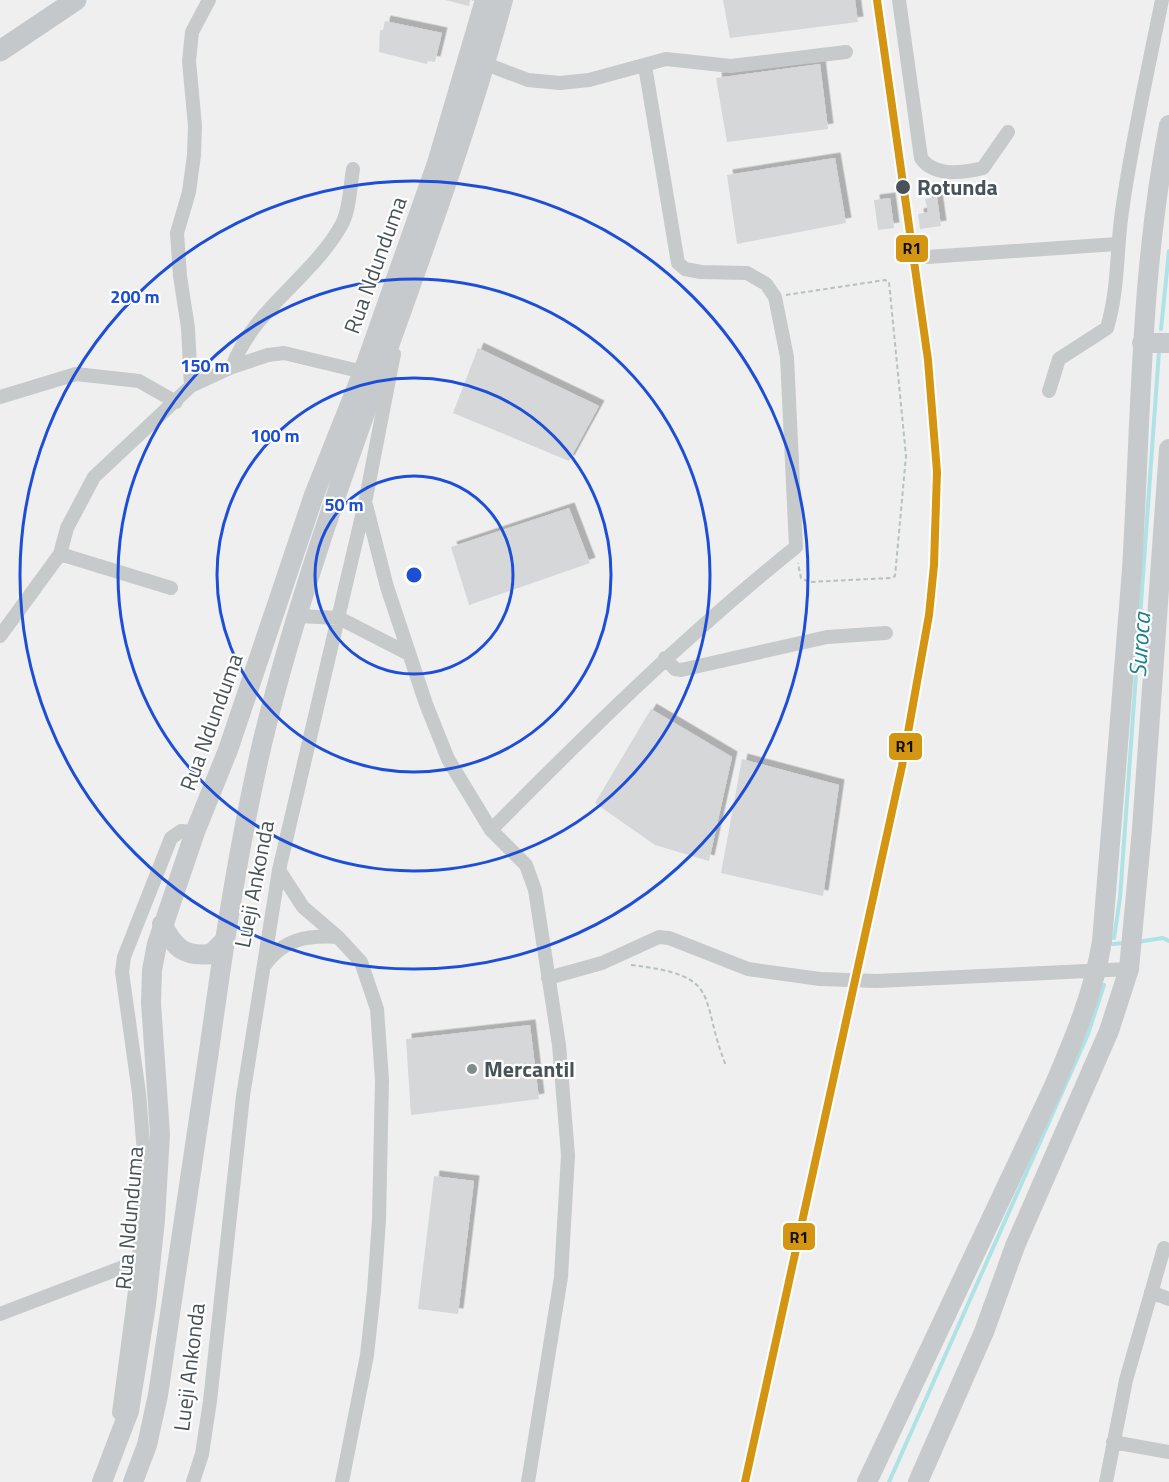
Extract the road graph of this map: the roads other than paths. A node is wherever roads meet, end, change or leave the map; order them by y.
1 (76, 0) edge
2 (209, 0) edge
3 (485, 0) edge
4 (503, 0) edge
5 (898, 0) edge
6 (1162, 0) edge
7 (0, 51) edge
8 (846, 52) dead end
9 (486, 64) junction
10 (645, 66) junction
11 (1169, 125) edge
12 (1008, 132) dead end
13 (353, 169) dead end
14 (1117, 244) junction
15 (927, 257) dead end
16 (404, 302) junction
17 (1142, 343) junction
18 (1169, 344) edge
19 (232, 367) junction
20 (363, 372) junction
21 (191, 386) junction
22 (1049, 391) dead end
23 (0, 397) edge
24 (176, 402) junction
25 (1169, 448) edge
26 (365, 503) junction
27 (60, 554) junction
28 (171, 588) dead end
29 (297, 616) junction
30 (339, 618) junction
31 (886, 633) dead end
32 (0, 636) edge
33 (409, 654) junction
34 (665, 658) junction
35 (262, 743) joint
36 (491, 830) junction
37 (195, 832) junction
38 (279, 870) junction
39 (162, 924) junction
40 (338, 937) junction
41 (225, 940) junction
42 (262, 969) junction
43 (1129, 969) junction
44 (1097, 970) junction
45 (548, 978) junction
46 (1164, 1248) dead end
47 (139, 1261) junction
48 (1151, 1292) junction
49 (1169, 1299) edge
50 (0, 1314) edge
51 (1113, 1442) junction
52 (1169, 1452) edge
53 (95, 1482) edge
54 (102, 1482) edge
55 (133, 1482) edge
56 (193, 1482) edge
57 (342, 1482) edge
58 (528, 1482) edge
59 (867, 1482) edge
60 (918, 1482) edge
61 (1106, 1482) edge

1 - 7 main road
2 - 21 street
3 - 20 main road, Rua Ndunduma
4 - 9 main road, Rua Ndunduma
5 - 12 street
6 - 14 street
8 - 10 street
9 - 10 street
9 - 16 main road, Rua Ndunduma
10 - 34 street
11 - 17 main road
13 - 19 street
14 - 15 street
14 - 22 street
16 - 26 street, Lueji Ankonda
16 - 29 main road, Rua Ndunduma
17 - 18 main road
17 - 44 main road
19 - 20 street
19 - 21 street
20 - 37 main road, Rua Ndunduma
21 - 24 street
23 - 24 street
24 - 27 street
25 - 43 main road
26 - 30 street, Lueji Ankonda
26 - 33 street
27 - 28 street
27 - 32 street
29 - 30 street
29 - 35 main road, Rua Ndunduma
30 - 33 street
30 - 38 street, Lueji Ankonda
31 - 34 street
33 - 36 street
34 - 36 street
35 - 41 main road, Lueji Ankonda
36 - 45 street
37 - 39 main road, Rua Ndunduma
37 - 47 street
38 - 40 street
38 - 42 street, Lueji Ankonda
39 - 41 main road
39 - 54 main road, Rua Ndunduma
40 - 42 street
40 - 57 street
41 - 55 main road
42 - 56 street, Lueji Ankonda
43 - 44 street
43 - 60 main road
44 - 45 street
44 - 59 main road
45 - 58 street
46 - 48 street
47 - 50 street
47 - 53 street
48 - 49 street
48 - 51 street
51 - 52 street
51 - 61 street

